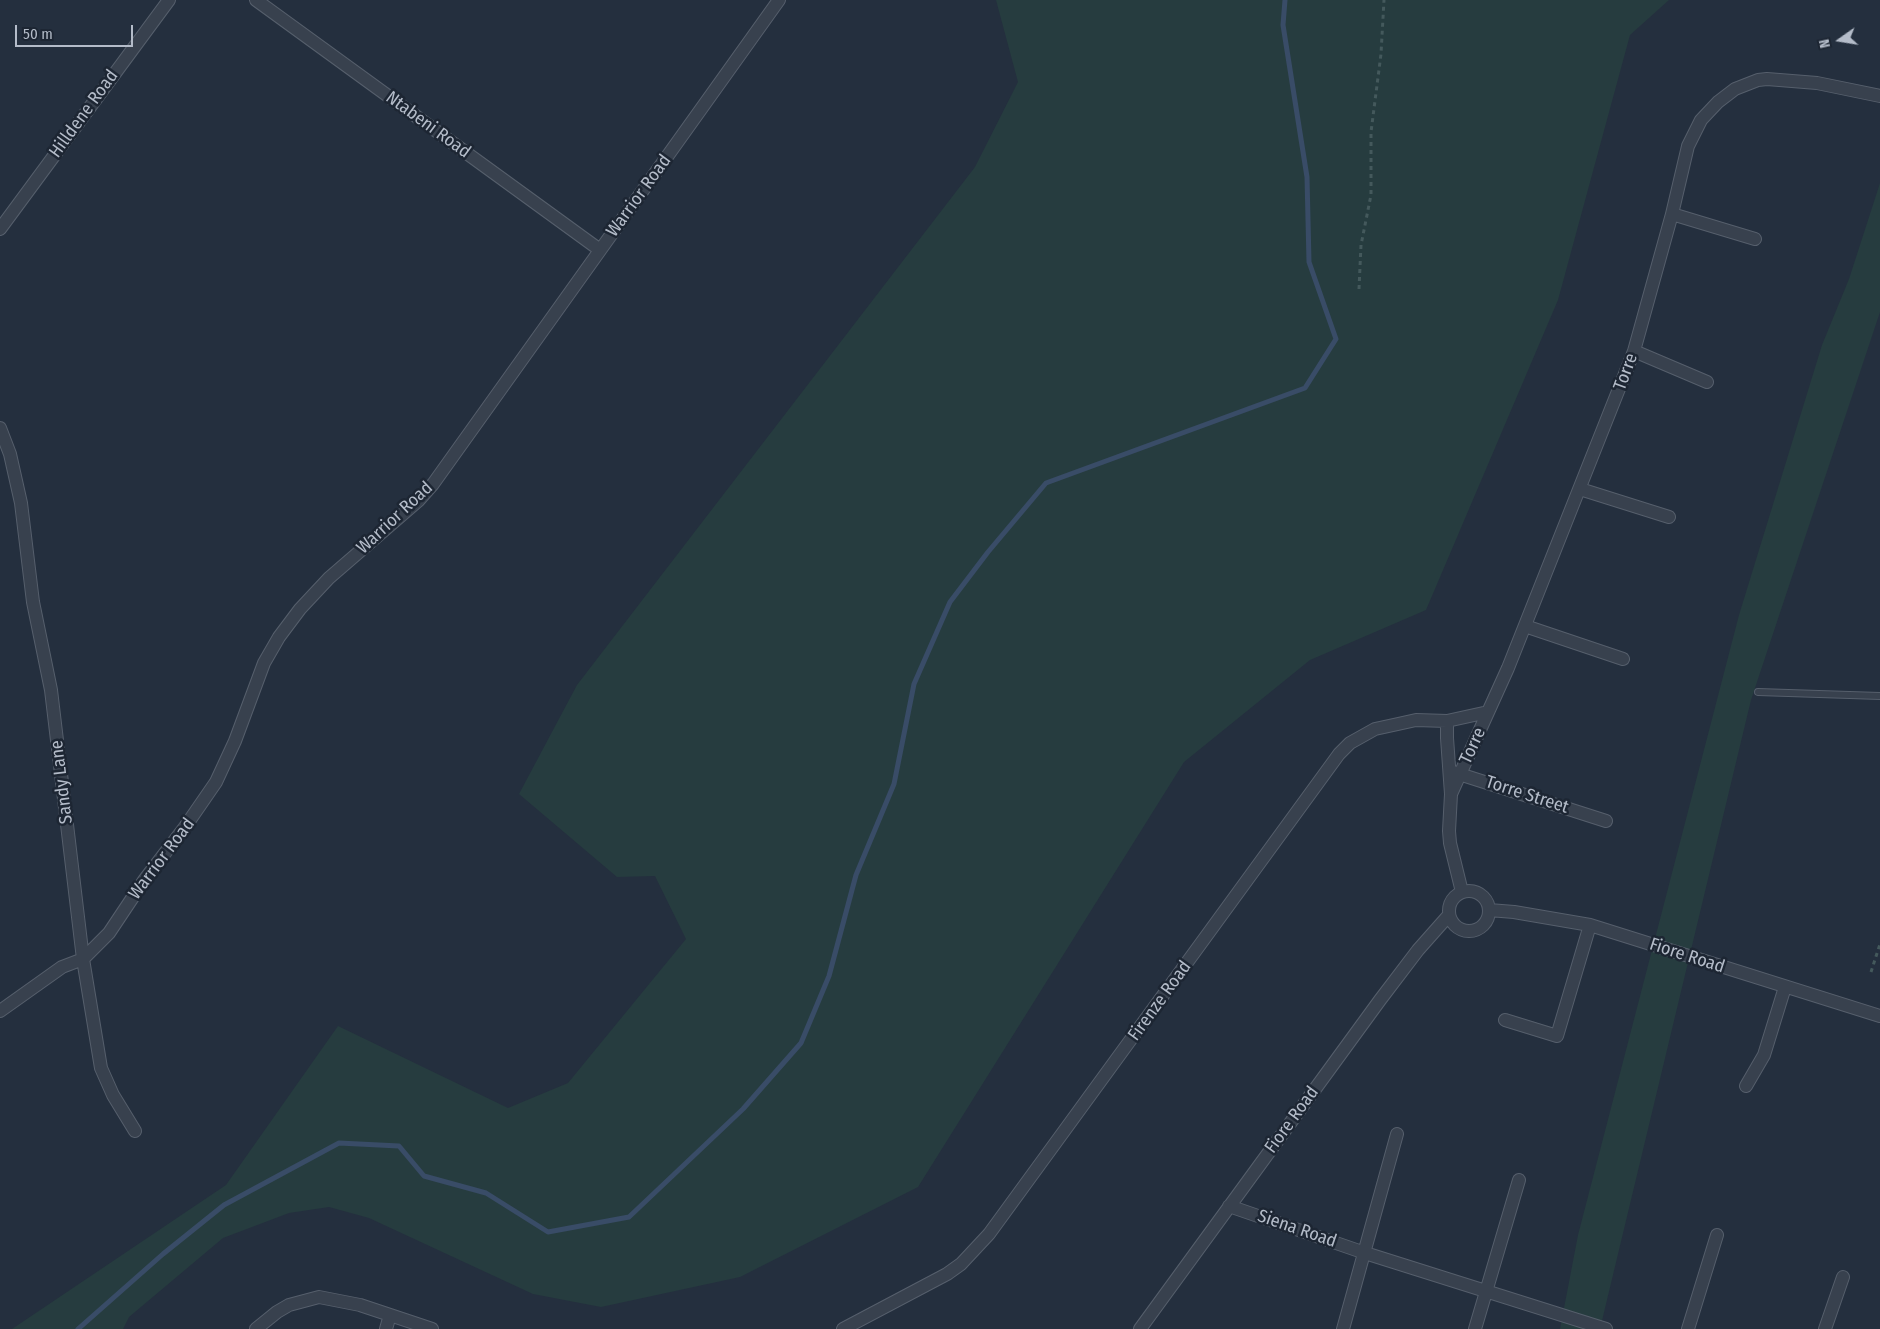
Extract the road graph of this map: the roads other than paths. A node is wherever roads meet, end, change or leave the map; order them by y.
1 (169, 0) edge
2 (256, 0) edge
3 (779, 0) edge
4 (1880, 96) edge
5 (1672, 214) junction
6 (0, 229) edge
7 (1755, 239) dead end
8 (600, 250) junction
9 (1634, 351) junction
10 (1707, 382) dead end
11 (0, 428) edge
12 (1580, 489) junction
13 (1669, 517) dead end
14 (1525, 626) junction
15 (1623, 659) dead end
16 (1758, 692) dead end
17 (1880, 696) edge
18 (1488, 712) junction
19 (1447, 721) junction
20 (1454, 772) junction
21 (1606, 820) dead end
22 (1462, 892) junction
23 (1489, 910) junction
24 (1449, 915) junction
25 (1590, 925) junction
26 (83, 960) junction
27 (1785, 987) junction
28 (0, 1011) edge
29 (1880, 1016) edge
30 (1505, 1020) dead end
31 (1746, 1086) dead end
32 (135, 1130) dead end
33 (1397, 1134) dead end
34 (1519, 1180) dead end
35 (1229, 1206) junction
36 (1717, 1235) dead end
37 (1365, 1253) junction
38 (1843, 1277) dead end
39 (1486, 1291) junction
40 (390, 1315) junction
41 (256, 1329) edge
42 (386, 1329) edge
43 (432, 1329) edge
44 (843, 1329) edge
45 (1140, 1329) edge
46 (1342, 1329) edge
47 (1475, 1329) edge
48 (1606, 1329) edge
49 (1688, 1329) edge
50 (1825, 1329) edge

1 - 6 street, Hilldene Road
2 - 8 street, Ntabeni Road
3 - 8 street, Warrior Road
4 - 5 street, Torre
5 - 7 street
5 - 9 street, Torre
8 - 26 street, Warrior Road
9 - 10 street
9 - 12 street, Torre
11 - 26 street, Sandy Lane
12 - 13 street
12 - 14 street, Torre
14 - 15 street
14 - 18 street, Torre
16 - 17 lane
18 - 19 street, Firenze Road
18 - 20 street, Torre
19 - 20 street, Torre
19 - 44 street, Firenze Road
20 - 21 street, Torre Street
20 - 22 street, Torre
22 - 23 street
22 - 24 street, Fiore Road
23 - 24 street
23 - 25 street, Fiore Road
24 - 35 street, Fiore Road
25 - 27 street, Fiore Road
25 - 30 street
26 - 28 street, Warrior Road
26 - 32 street, Sandy Lane
27 - 29 street, Fiore Road
27 - 31 street
33 - 37 street
34 - 39 street
35 - 37 street, Siena Road
35 - 45 street, Fiore Road
36 - 49 street
37 - 39 street, Siena Road
37 - 46 street
38 - 50 street
39 - 47 street
39 - 48 street, Siena Road
40 - 41 street
40 - 42 street
40 - 43 street

